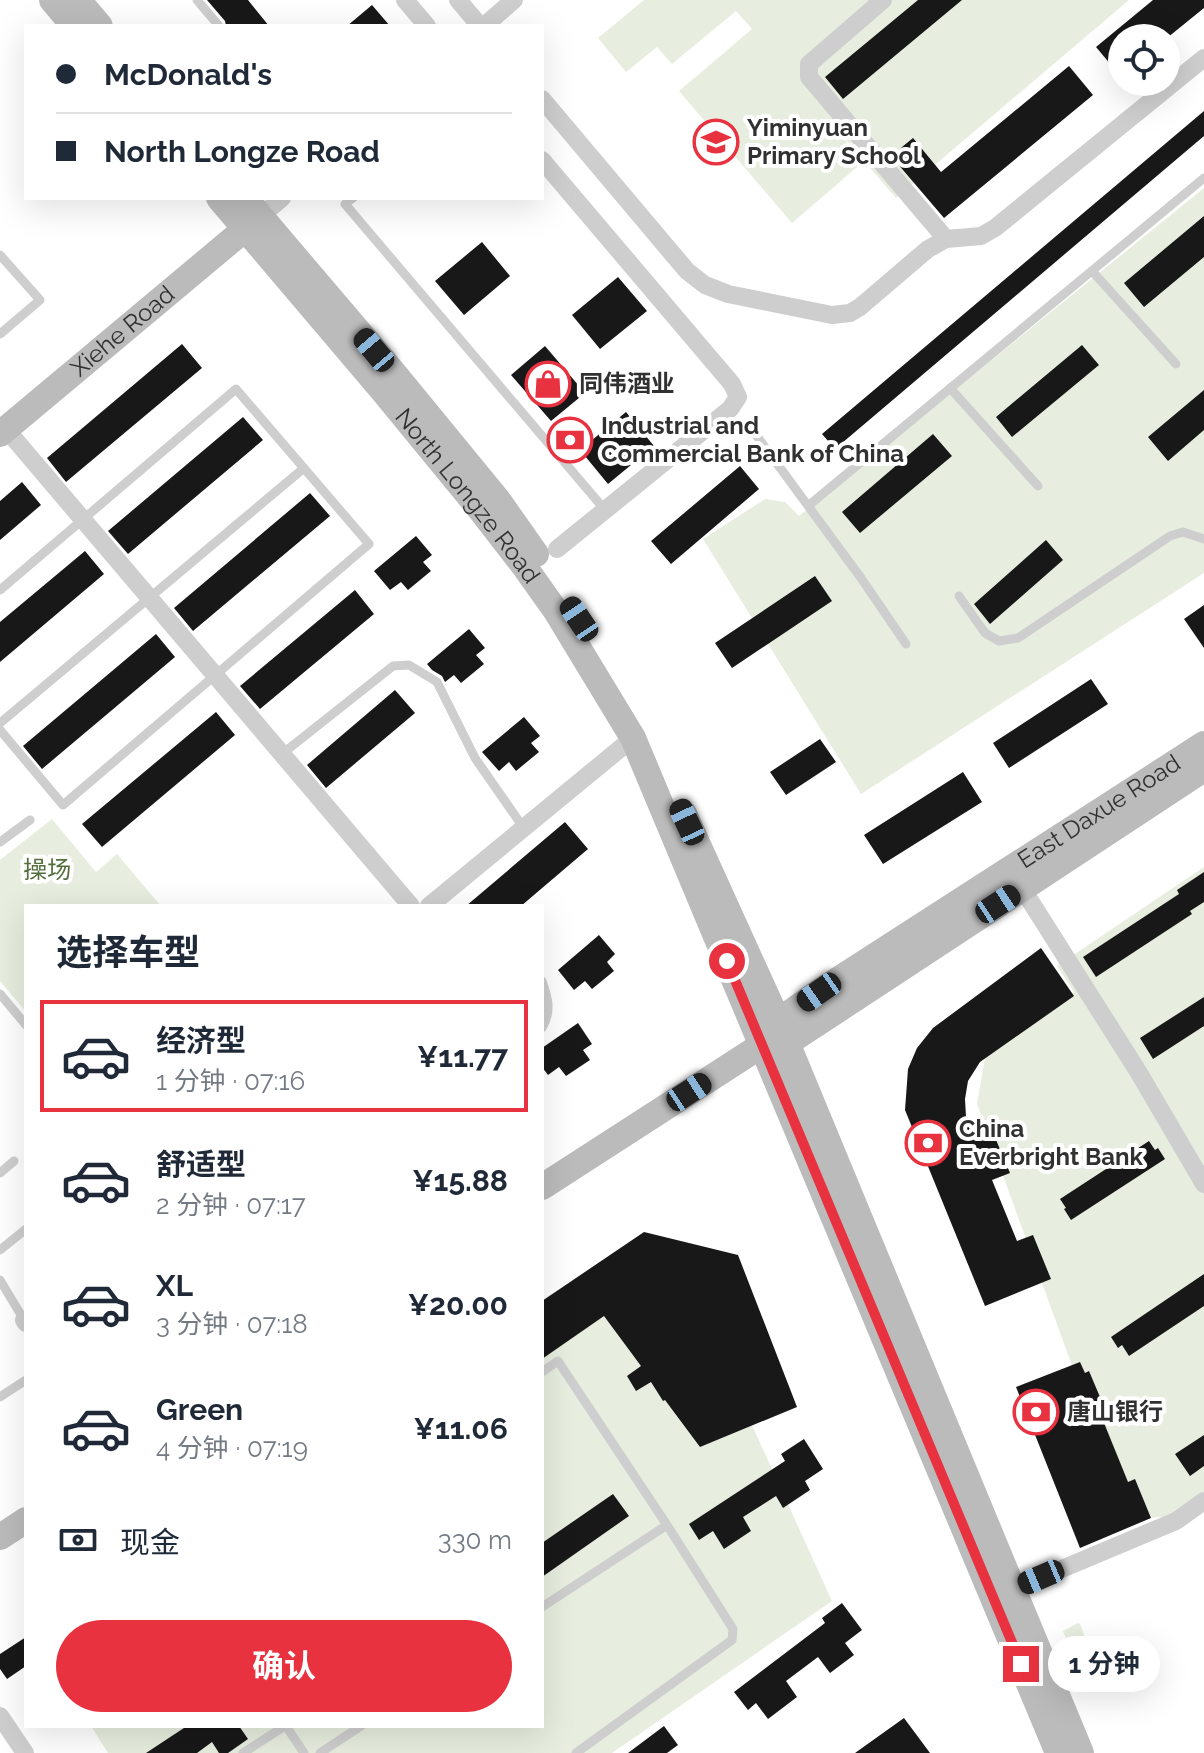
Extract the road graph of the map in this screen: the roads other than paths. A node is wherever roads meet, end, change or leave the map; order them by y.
1 (52, 0) edge
2 (78, 0) edge
3 (197, 0) edge
4 (405, 0) edge
5 (458, 0) edge
6 (514, 0) edge
7 (883, 0) edge
8 (72, 24) edge
9 (98, 24) edge
10 (217, 24) edge
11 (425, 24) edge
12 (480, 24) edge
13 (484, 24) edge
14 (1204, 58) edge
15 (544, 101) edge
16 (544, 162) edge
17 (1204, 178) edge
18 (223, 200) edge
19 (278, 200) edge
20 (350, 200) edge
21 (250, 214) edge
22 (946, 239) junction
23 (0, 255) edge
24 (1092, 271) junction
25 (0, 334) edge
26 (1176, 364) dead end
27 (950, 388) junction
28 (3, 431) edge
29 (756, 435) dead end
30 (304, 468) junction
31 (1038, 486) dead end
32 (808, 506) junction
33 (605, 510) junction
34 (82, 519) junction
35 (1204, 539) edge
36 (557, 549) dead end
37 (0, 590) edge
38 (959, 596) dead end
39 (150, 599) junction
40 (906, 644) dead end
41 (215, 675) junction
42 (0, 723) edge
43 (0, 730) edge
44 (641, 737) junction
45 (1204, 744) edge
46 (282, 754) junction
47 (1204, 769) edge
48 (30, 820) dead end
49 (523, 827) junction
50 (0, 842) edge
51 (1022, 888) junction
52 (409, 904) edge
53 (431, 904) edge
54 (544, 986) edge
55 (0, 994) edge
56 (24, 1023) edge
57 (544, 1024) edge
58 (775, 1037) junction
59 (14, 1161) dead end
60 (0, 1173) edge
61 (1204, 1184) edge
62 (544, 1186) edge
63 (24, 1231) edge
64 (0, 1250) edge
65 (0, 1280) edge
66 (24, 1319) edge
67 (544, 1371) edge
68 (24, 1381) edge
69 (0, 1397) edge
70 (1204, 1501) edge
71 (24, 1521) edge
72 (667, 1525) junction
73 (0, 1537) edge
74 (1014, 1589) junction
75 (544, 1606) edge
76 (0, 1716) edge
77 (282, 1728) edge
78 (286, 1728) edge
79 (358, 1728) edge
80 (25, 1753) edge
81 (243, 1753) edge
82 (304, 1753) edge
83 (320, 1753) edge
84 (576, 1753) edge
85 (1058, 1753) edge
86 (1081, 1753) edge

1 - 8 main road
2 - 9 main road
3 - 10 lane
4 - 11 street
5 - 12 street
6 - 13 street
7 - 22 street
14 - 22 street
15 - 22 street
16 - 33 street
17 - 24 lane
18 - 21 main road, North Longze Road
19 - 21 street
20 - 33 lane
21 - 28 main road, Xiehe Road
21 - 44 main road, North Longze Road
23 - 25 lane
24 - 26 lane
24 - 27 lane
27 - 31 lane
27 - 32 lane
28 - 34 street
29 - 32 lane
30 - 34 lane
30 - 39 lane
30 - 41 lane
32 - 40 lane
33 - 36 street
34 - 37 lane
34 - 39 street
35 - 38 lane
39 - 41 street
39 - 42 lane
41 - 43 lane
41 - 46 street
44 - 49 street
44 - 58 main road, North Longze Road
45 - 58 main road, East Daxue Road
46 - 49 lane
46 - 52 street
47 - 51 main road, East Daxue Road
48 - 50 lane
49 - 53 street
51 - 58 main road, East Daxue Road
51 - 61 street
54 - 57 lane
55 - 56 lane
58 - 62 main road, East Daxue Road
58 - 74 main road, North Longze Road
58 - 85 main road, North Longze Road
59 - 60 lane
63 - 64 lane
65 - 66 lane
67 - 72 lane
68 - 69 lane
70 - 74 street
71 - 73 main road
72 - 75 lane
72 - 84 lane
74 - 86 main road, North Longze Road
76 - 80 street
77 - 81 lane
78 - 82 lane
79 - 83 lane

